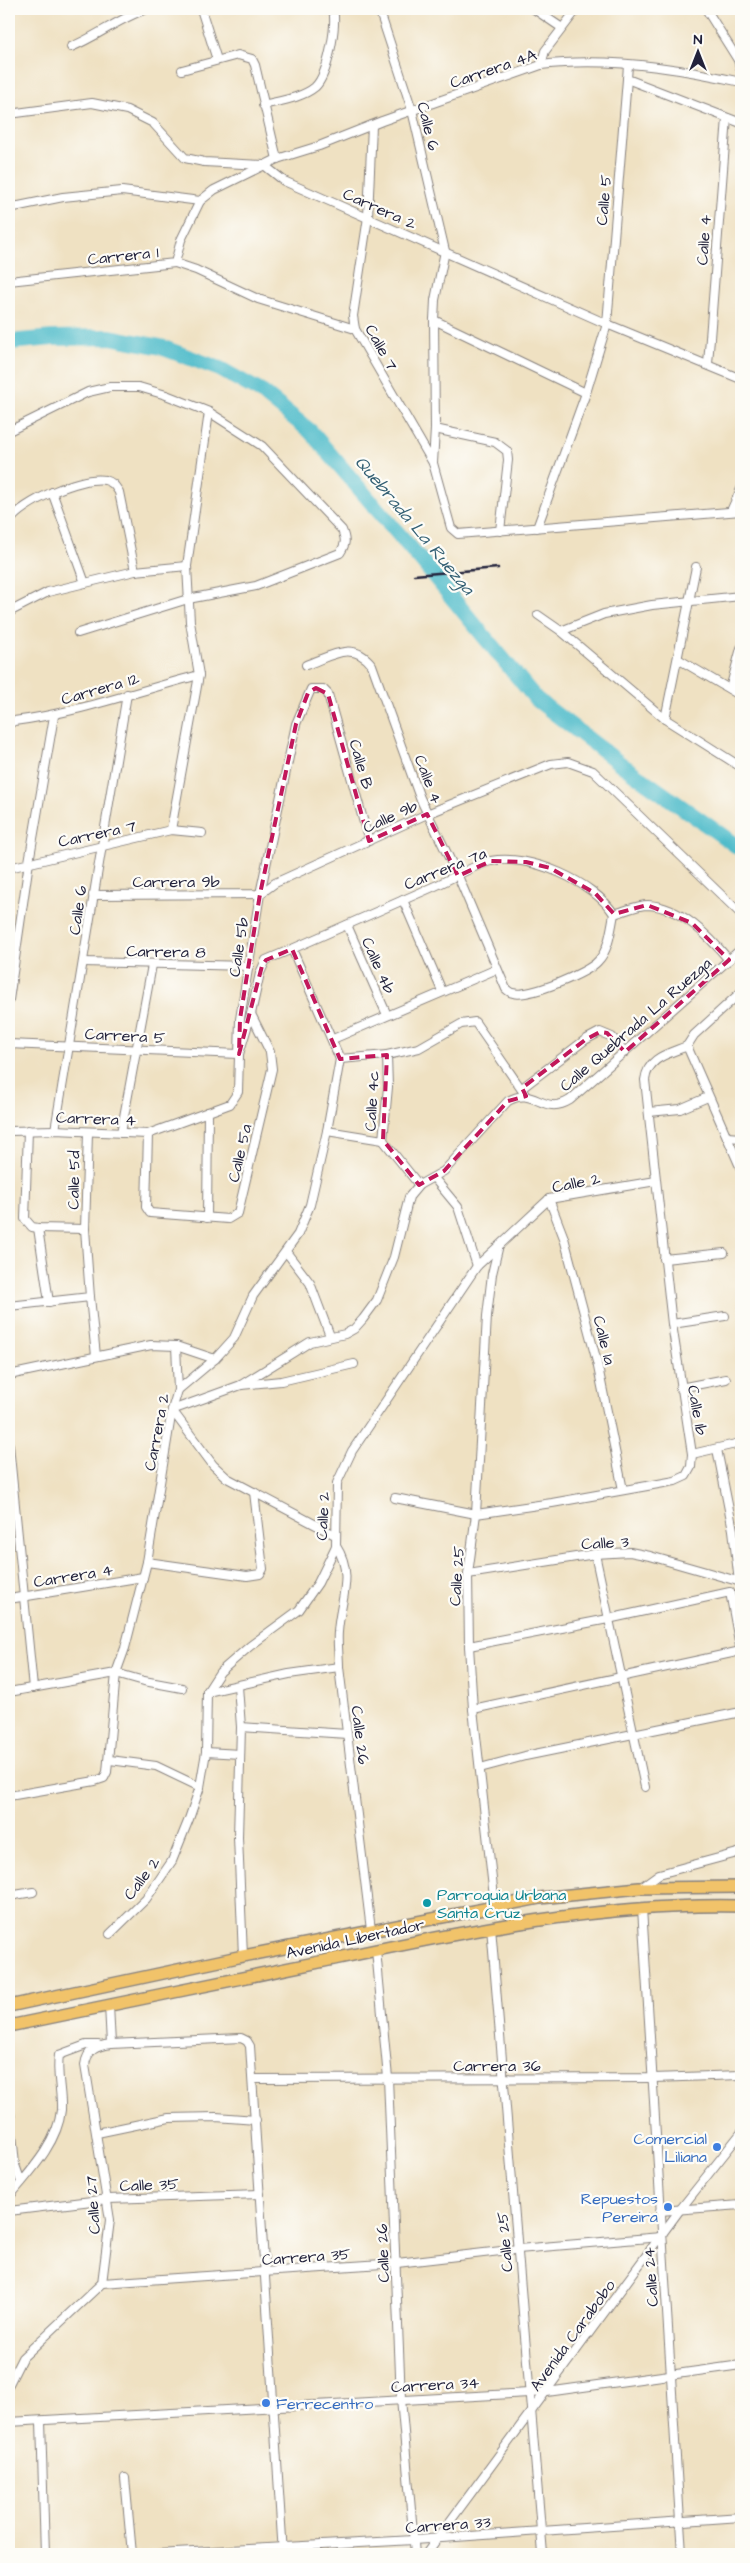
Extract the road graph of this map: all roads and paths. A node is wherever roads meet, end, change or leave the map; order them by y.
1 (147, 9) edge
2 (202, 9) edge
3 (333, 9) edge
4 (379, 9) edge
5 (534, 9) edge
6 (577, 9) edge
7 (706, 9) edge
8 (562, 28) junction
9 (72, 47) dead end
10 (217, 60) junction
11 (541, 65) junction
12 (628, 65) junction
13 (182, 70) dead end
14 (741, 71) edge
15 (627, 79) junction
16 (741, 82) edge
17 (263, 105) junction
18 (412, 110) junction
19 (9, 114) edge
20 (726, 118) junction
21 (741, 123) edge
22 (372, 125) junction
23 (277, 159) junction
24 (264, 165) junction
25 (200, 201) junction
26 (9, 208) edge
27 (368, 217) junction
28 (445, 251) junction
29 (175, 263) junction
30 (9, 282) edge
31 (434, 320) junction
32 (607, 324) junction
33 (355, 329) junction
34 (708, 364) junction
35 (741, 379) edge
36 (586, 393) junction
37 (209, 412) junction
38 (435, 429) junction
39 (9, 431) edge
40 (433, 463) junction
41 (741, 489) edge
42 (52, 492) junction
43 (731, 511) junction
44 (741, 511) edge
45 (9, 522) edge
46 (537, 528) junction
47 (500, 531) junction
48 (188, 566) junction
49 (696, 567) dead end
50 (135, 571) junction
51 (85, 583) junction
52 (741, 596) edge
53 (188, 599) junction
54 (690, 600) junction
55 (9, 612) edge
56 (538, 614) dead end
57 (561, 631) junction
58 (78, 632) dead end
59 (741, 648) edge
60 (678, 659) junction
61 (306, 665) dead end
62 (199, 675) junction
63 (730, 689) junction
64 (126, 694) junction
65 (328, 694) joint
66 (741, 696) edge
67 (54, 716) junction
68 (665, 719) junction
69 (9, 724) edge
70 (741, 767) edge
71 (427, 814) junction
72 (171, 830) junction
73 (202, 833) dead end
74 (369, 840) junction
75 (101, 845) junction
76 (29, 862) junction
77 (9, 868) edge
78 (458, 876) junction
79 (260, 894) junction
80 (93, 895) junction
81 (403, 900) junction
82 (614, 914) junction
83 (741, 914) edge
84 (347, 925) junction
85 (292, 949) junction
86 (741, 949) edge
87 (13, 956) edge
88 (729, 960) junction
89 (83, 962) junction
90 (152, 965) junction
91 (249, 966) junction
92 (497, 969) junction
93 (442, 991) junction
94 (741, 992) edge
95 (9, 1000) edge
96 (252, 1014) junction
97 (386, 1016) junction
98 (333, 1039) junction
99 (9, 1044) edge
100 (68, 1045) junction
101 (687, 1046) junction
102 (136, 1050) junction
103 (625, 1052) junction
104 (239, 1054) junction
105 (387, 1055) junction
106 (340, 1059) junction
107 (522, 1088) junction
108 (526, 1096) junction
109 (708, 1097) junction
110 (208, 1112) junction
111 (649, 1112) junction
112 (28, 1130) junction
113 (55, 1130) junction
114 (9, 1131) edge
115 (88, 1132) junction
116 (327, 1132) junction
117 (121, 1133) junction
118 (148, 1134) junction
119 (727, 1137) junction
120 (741, 1138) edge
121 (384, 1140) junction
122 (741, 1169) edge
123 (434, 1178) junction
124 (656, 1181) junction
125 (420, 1185) junction
126 (548, 1199) junction
127 (207, 1218) junction
128 (38, 1228) junction
129 (85, 1229) junction
130 (498, 1248) junction
131 (287, 1253) junction
132 (724, 1253) dead end
133 (664, 1259) junction
134 (477, 1266) junction
135 (90, 1297) junction
136 (49, 1302) junction
137 (9, 1306) edge
138 (725, 1316) dead end
139 (672, 1324) junction
140 (330, 1336) junction
141 (176, 1346) junction
142 (96, 1356) junction
143 (215, 1359) junction
144 (354, 1364) dead end
145 (9, 1375) edge
146 (726, 1380) dead end
147 (241, 1385) junction
148 (680, 1388) junction
149 (178, 1390) junction
150 (172, 1410) junction
151 (740, 1443) edge
152 (9, 1445) edge
153 (717, 1449) junction
154 (692, 1454) junction
155 (623, 1490) junction
156 (254, 1492) junction
157 (395, 1498) dead end
158 (12, 1505) edge
159 (476, 1514) junction
160 (737, 1529) edge
161 (335, 1534) junction
162 (336, 1546) junction
163 (595, 1554) junction
164 (147, 1562) junction
165 (468, 1574) junction
166 (142, 1577) junction
167 (740, 1582) edge
168 (23, 1597) junction
169 (9, 1599) edge
170 (608, 1619) junction
171 (469, 1646) junction
172 (741, 1651) edge
173 (339, 1667) junction
174 (116, 1673) junction
175 (621, 1675) junction
176 (238, 1686) junction
177 (33, 1688) junction
178 (182, 1688) dead end
179 (9, 1692) edge
180 (207, 1692) junction
181 (473, 1708) junction
182 (741, 1712) edge
183 (241, 1727) junction
184 (634, 1733) junction
185 (347, 1734) junction
186 (206, 1752) junction
187 (240, 1754) junction
188 (110, 1760) junction
189 (480, 1768) junction
190 (200, 1786) junction
191 (645, 1787) dead end
192 (9, 1796) edge
193 (741, 1852) edge
194 (741, 1887) edge
195 (639, 1888) junction
196 (33, 1892) dead end
197 (9, 1896) edge
198 (494, 1906) junction
199 (741, 1906) edge
200 (642, 1908) junction
201 (491, 1927) junction
202 (371, 1930) junction
203 (110, 1934) dead end
204 (376, 1950) junction
205 (243, 1956) junction
206 (109, 2005) junction
207 (9, 2006) edge
208 (9, 2026) edge
209 (111, 2044) junction
210 (100, 2045) junction
211 (741, 2075) edge
212 (388, 2078) junction
213 (653, 2078) junction
214 (253, 2079) junction
215 (505, 2079) junction
216 (9, 2102) edge
217 (256, 2120) junction
218 (97, 2133) junction
219 (741, 2133) edge
220 (21, 2182) junction
221 (260, 2194) junction
222 (9, 2197) edge
223 (108, 2199) junction
224 (741, 2205) edge
225 (9, 2211) edge
226 (660, 2212) junction
227 (679, 2212) junction
228 (661, 2237) junction
229 (518, 2249) junction
230 (397, 2263) junction
231 (266, 2272) junction
232 (102, 2283) junction
233 (741, 2365) edge
234 (672, 2375) junction
235 (9, 2384) edge
236 (548, 2392) junction
237 (530, 2393) junction
238 (401, 2399) junction
239 (272, 2406) junction
240 (532, 2412) junction
241 (9, 2422) edge
242 (41, 2422) junction
243 (126, 2478) dead end
244 (741, 2517) edge
245 (680, 2522) junction
246 (542, 2531) junction
247 (438, 2538) junction
248 (414, 2540) junction
249 (283, 2551) edge
250 (44, 2554) edge
251 (132, 2554) edge
252 (158, 2554) edge
253 (415, 2554) edge
254 (426, 2554) edge
255 (543, 2554) edge
256 (682, 2554) edge

1 - 9 street
2 - 10 street
3 - 17 street
4 - 18 street, Calle 6
5 - 8 street
6 - 8 street
7 - 14 street
8 - 11 street
10 - 13 street
10 - 17 street
11 - 12 street, Carrera 4A
11 - 18 street, Carrera 4A
12 - 15 street
12 - 16 street, Carrera 4A
15 - 20 street
15 - 32 street, Calle 5
17 - 23 street
18 - 22 street, Carrera 4A
18 - 28 street, Calle 6
19 - 24 street
20 - 21 street
20 - 34 street, Calle 4
22 - 23 street, Carrera 4A
22 - 27 street, Calle 7
23 - 24 street, Carrera 4A
24 - 25 street, Carrera 4A
24 - 27 street, Carrera 2
25 - 26 street
25 - 29 street, Carrera 1
27 - 28 street, Carrera 2
27 - 33 street, Calle 7
28 - 31 street
28 - 32 street, Carrera 2
29 - 30 street, Carrera 1
29 - 33 street
31 - 36 street
31 - 38 street
32 - 34 street, Carrera 2
32 - 36 street, Calle 5
33 - 40 street, Calle 7
34 - 35 street, Carrera 2
36 - 46 street, Calle 5
37 - 39 street
37 - 48 street
37 - 53 street
38 - 40 street
38 - 47 street
40 - 47 street, Calle 7
41 - 43 street
42 - 45 street
42 - 50 street
42 - 51 street
43 - 44 street
43 - 46 street
46 - 47 street
48 - 50 street
48 - 53 street
49 - 54 street
50 - 51 street
51 - 55 street
52 - 54 street
53 - 58 street
53 - 62 street
54 - 57 street
54 - 60 street
56 - 57 street
57 - 68 street
59 - 63 street
60 - 63 street
60 - 68 street
61 - 71 street, Calle 4
62 - 64 street, Carrera 12
62 - 72 street
63 - 66 street
64 - 67 street, Carrera 12
64 - 75 street, Calle 6
65 - 74 street, Calle B
65 - 79 street, Calle 5b
67 - 69 street, Carrera 12
67 - 76 street, Carrera 7
68 - 70 street
71 - 74 street, Calle 9b
71 - 78 street, Calle 4
71 - 83 street, Calle 9b
72 - 73 street, Carrera 7
72 - 75 street, Carrera 7
74 - 79 street, Calle 9b
75 - 76 street, Carrera 7
75 - 80 street, Calle 6
76 - 77 street, Carrera 7
76 - 87 street, Carrera 7
78 - 81 street, Carrera 7a
78 - 82 street, Carrera 7a
78 - 92 street, Calle 4
79 - 80 street, Carrera 9b
79 - 91 street, Calle 5b
80 - 89 street, Calle 6
81 - 84 street, Carrera 7a
81 - 93 street
82 - 88 street
82 - 92 street
84 - 85 street, Carrera 7a
84 - 97 street, Calle 4b
85 - 96 street, Carrera 7a
85 - 98 street, Carrera 2
86 - 88 street, Calle Quebrada La Ruezga
87 - 95 street, Carrera 7
88 - 103 street, Calle Quebrada La Ruezga
89 - 90 street, Carrera 8
89 - 100 street, Calle 6
90 - 91 street, Carrera 8
90 - 102 street
91 - 104 street, Calle 5b
92 - 93 street
93 - 97 street
94 - 101 street
96 - 104 street, Carrera 7a
96 - 127 street, Calle 5a
97 - 98 street
98 - 106 street, Carrera 2
99 - 100 street, Carrera 5
100 - 102 street, Carrera 5
100 - 113 street, Calle 6
101 - 109 street
101 - 111 street, Calle 1b
102 - 104 street, Carrera 5
102 - 117 street
103 - 107 street
103 - 108 street, Calle Quebrada La Ruezga
104 - 110 street, Calle 5b
105 - 106 street, Calle 4c
105 - 107 street
105 - 121 street, Calle 4c
106 - 116 street, Carrera 2
107 - 108 street
108 - 123 street
109 - 111 street
109 - 119 street
110 - 118 street, Carrera 4
110 - 127 street
111 - 124 street, Calle 1b
112 - 113 street, Carrera 4
112 - 114 street, Carrera 4
112 - 128 street
113 - 115 street, Carrera 4
115 - 117 street, Carrera 4
115 - 129 street, Calle 5d
116 - 121 street, Calle 4c
116 - 131 street, Carrera 2
117 - 118 street, Carrera 4
118 - 127 street, Calle 5a
119 - 120 street
119 - 122 street
121 - 125 street
123 - 125 street
123 - 134 street
124 - 126 street, Calle 2
124 - 133 street, Calle 1b
125 - 140 street
126 - 130 street, Calle 2
126 - 155 street, Calle 1a
128 - 129 street
128 - 136 street
129 - 135 street, Calle 5d
130 - 134 street, Calle 2
130 - 159 street, Calle 25
131 - 140 street
131 - 143 street, Carrera 2
132 - 133 street
133 - 139 street, Calle 1b
134 - 161 street, Calle 2
135 - 136 street
135 - 142 street, Calle 5d
136 - 137 street
138 - 139 street
139 - 148 street, Calle 1b
140 - 147 street
141 - 142 street
141 - 143 street
141 - 149 street
142 - 145 street
143 - 149 street, Carrera 2
144 - 147 street
146 - 148 street
147 - 150 street
148 - 154 street, Calle 1b
149 - 150 street, Carrera 2
150 - 156 street
150 - 164 street, Carrera 2
151 - 153 street
152 - 158 street
153 - 154 street
153 - 160 street
154 - 155 street, Calle 1b
155 - 159 street, Calle 1b
156 - 161 street
156 - 164 street
157 - 159 street, Calle 1b
158 - 168 street
159 - 165 street, Calle 25
160 - 167 street
161 - 162 street, Calle 2
162 - 173 street, Calle 26
162 - 180 street, Calle 2
163 - 165 street, Calle 3
163 - 167 street, Calle 3
163 - 170 street
164 - 166 street, Carrera 2
165 - 171 street, Calle 25
166 - 168 street, Carrera 4
166 - 174 street, Carrera 2
168 - 169 street, Carrera 4
168 - 177 street
170 - 171 street
170 - 172 street
170 - 175 street
171 - 181 street, Calle 25
172 - 175 street
173 - 176 street
173 - 185 street, Calle 26
174 - 177 street
174 - 178 street
174 - 188 street, Carrera 2
175 - 181 street
175 - 184 street
176 - 180 street
176 - 183 street
177 - 179 street
180 - 186 street, Calle 2
181 - 189 street, Calle 25
182 - 184 street
183 - 185 street
183 - 187 street
184 - 189 street
184 - 191 street
185 - 202 street, Calle 26
186 - 187 street
186 - 190 street, Calle 2
187 - 205 street
188 - 190 street
188 - 192 street, Carrera 2
189 - 198 street, Calle 25
190 - 203 street, Calle 2
193 - 195 street
194 - 195 main road, Avenida Libertador
195 - 198 main road, Avenida Libertador
196 - 197 street
198 - 202 main road, Avenida Libertador
199 - 200 main road, Avenida Libertador
200 - 201 main road, Avenida Libertador
200 - 213 street, Calle 24
201 - 204 main road, Avenida Libertador
201 - 215 street, Calle 25
202 - 205 main road, Avenida Libertador
204 - 206 main road, Avenida Libertador
204 - 212 street, Calle 26
205 - 207 main road, Avenida Libertador
206 - 208 main road, Avenida Libertador
206 - 209 street
209 - 210 street
209 - 214 street
210 - 218 street, Calle 27
210 - 220 street
211 - 213 street, Carrera 36
212 - 214 street, Carrera 36
212 - 215 street, Carrera 36
212 - 230 street, Calle 26
213 - 215 street, Carrera 36
213 - 226 street, Calle 24
214 - 217 street
215 - 229 street, Calle 25
216 - 220 street
217 - 218 street
217 - 221 street
218 - 223 street, Calle 27
219 - 227 street, Avenida Carabobo
220 - 222 street
221 - 223 street, Calle 35
221 - 231 street
223 - 225 street, Calle 35
223 - 232 street, Calle 27
224 - 227 street
226 - 227 street
226 - 228 street, Calle 24
227 - 228 street, Avenida Carabobo
228 - 229 street, Carrera 35
228 - 234 street, Calle 24
228 - 236 street, Avenida Carabobo
229 - 230 street, Carrera 35
229 - 237 street, Calle 25
230 - 231 street, Carrera 35
230 - 238 street, Calle 26
231 - 232 street, Carrera 35
231 - 239 street
232 - 235 street
233 - 234 street, Carrera 34
234 - 236 street, Carrera 34
234 - 245 street, Calle 24
236 - 237 street, Carrera 34
236 - 240 street, Avenida Carabobo
237 - 238 street, Carrera 34
237 - 240 street, Calle 25
238 - 239 street, Carrera 34
238 - 248 street, Calle 26
239 - 242 street, Carrera 34
239 - 249 street
240 - 246 street, Calle 25
240 - 247 street, Avenida Carabobo
241 - 242 street, Carrera 34
242 - 250 street
243 - 251 street
244 - 245 street, Carrera 33
245 - 246 street, Carrera 33
245 - 256 street, Calle 24
246 - 247 street, Carrera 33
246 - 255 street, Calle 25
247 - 248 street, Carrera 33
247 - 254 street, Avenida Carabobo
248 - 249 street, Carrera 33
248 - 253 street, Calle 26
249 - 252 street, Carrera 33

